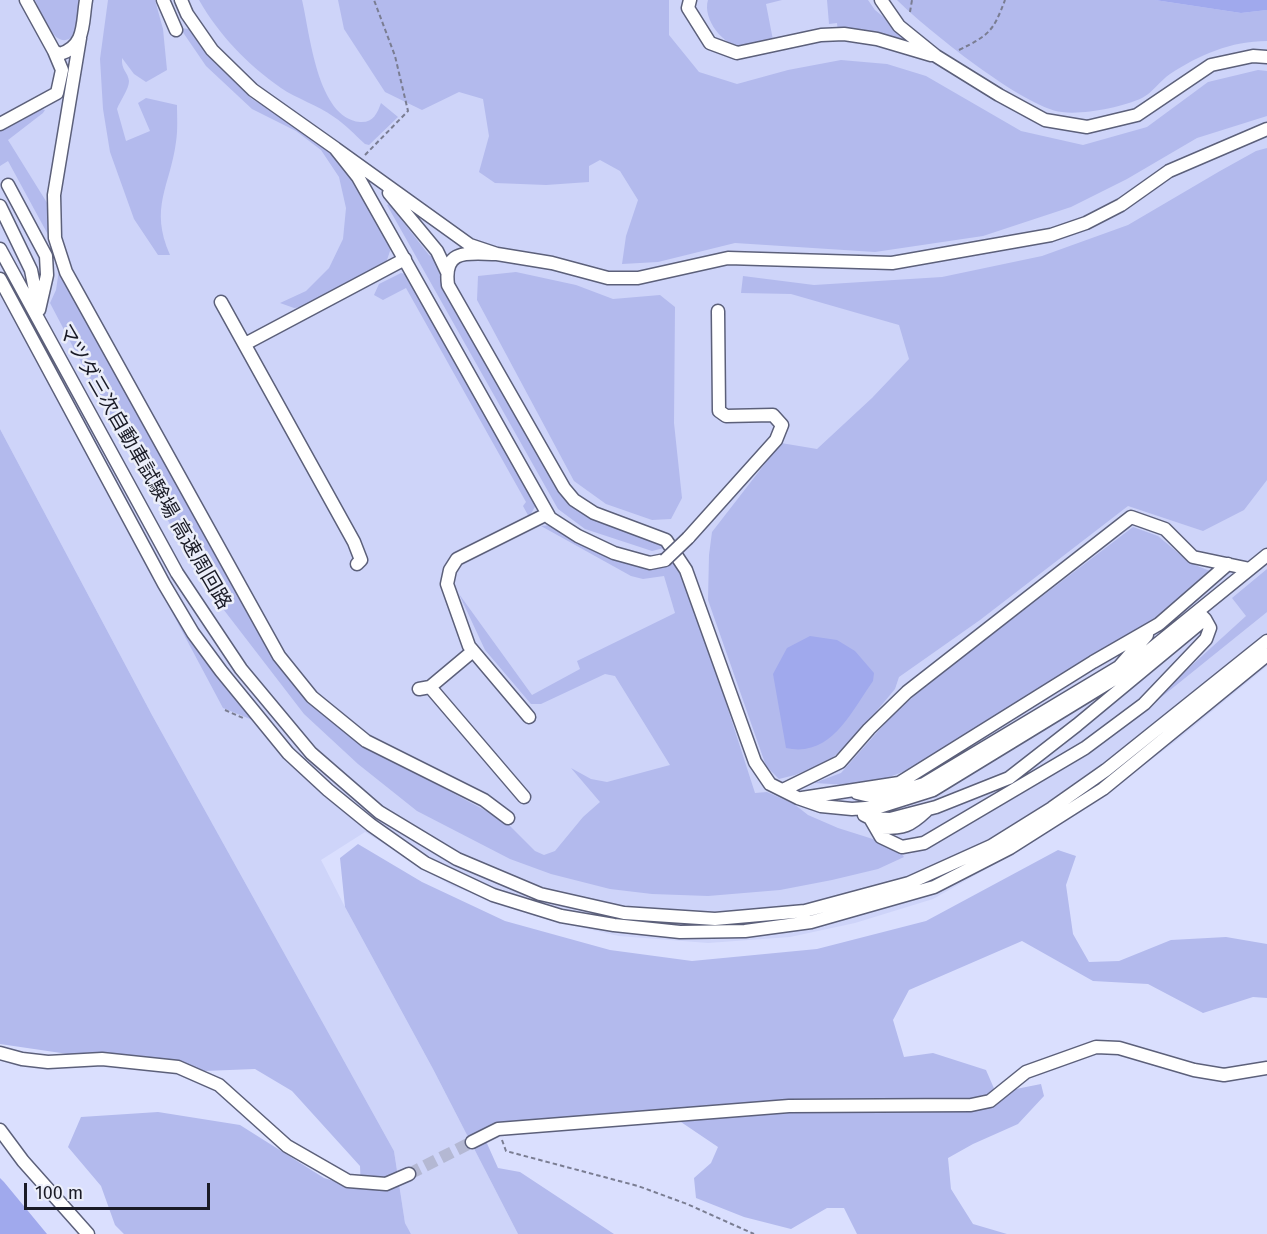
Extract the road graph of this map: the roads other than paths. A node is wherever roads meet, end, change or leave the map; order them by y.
1 (26, 0) edge
2 (86, 0) edge
3 (163, 0) edge
4 (181, 0) edge
5 (690, 0) edge
6 (881, 0) edge
7 (176, 30) dead end
8 (80, 38) junction
9 (54, 51) junction
10 (936, 56) junction
11 (1267, 57) edge
12 (0, 124) edge
13 (1267, 129) edge
14 (335, 148) junction
15 (377, 178) junction
16 (8, 184) dead end
17 (0, 206) edge
18 (0, 249) edge
19 (497, 254) junction
20 (405, 259) junction
21 (447, 272) junction
22 (0, 279) edge
23 (221, 302) dead end
24 (39, 310) junction
25 (718, 311) dead end
26 (42, 328) junction
27 (245, 344) junction
28 (547, 514) junction
29 (1267, 555) edge
30 (357, 564) dead end
31 (1228, 564) junction
32 (1250, 569) junction
33 (1201, 615) junction
34 (1267, 641) edge
35 (473, 651) junction
36 (1267, 655) edge
37 (529, 717) dead end
38 (783, 790) junction
39 (524, 797) dead end
40 (798, 798) junction
41 (852, 809) junction
42 (508, 818) dead end
43 (870, 818) junction
44 (0, 1053) edge
45 (1267, 1068) edge
46 (0, 1130) edge
47 (471, 1142) tunnel mouth
48 (409, 1174) tunnel mouth
49 (88, 1234) edge

1 - 9 street
2 - 8 street
3 - 7 street
4 - 14 street
5 - 10 street
6 - 10 street
8 - 9 street
8 - 42 street
9 - 12 street
10 - 11 street
13 - 19 street
14 - 15 street
14 - 20 street
15 - 19 street
15 - 21 street
16 - 24 street
17 - 24 street
18 - 26 street, マツダ三次自動車試験場 高速周回路
19 - 21 street
20 - 27 street
20 - 28 street
21 - 38 street
22 - 36 street
23 - 27 street
24 - 26 street
25 - 28 street, bridge
26 - 34 street, マツダ三次自動車試験場 高速周回路
27 - 30 street
28 - 35 street
29 - 32 street
31 - 32 street
31 - 38 street
31 - 40 street
32 - 33 street
33 - 41 street
33 - 43 street
33 - 43 street
35 - 37 street
35 - 39 street
38 - 40 street
40 - 41 street
41 - 43 street
44 - 48 street
45 - 47 street
46 - 49 street

